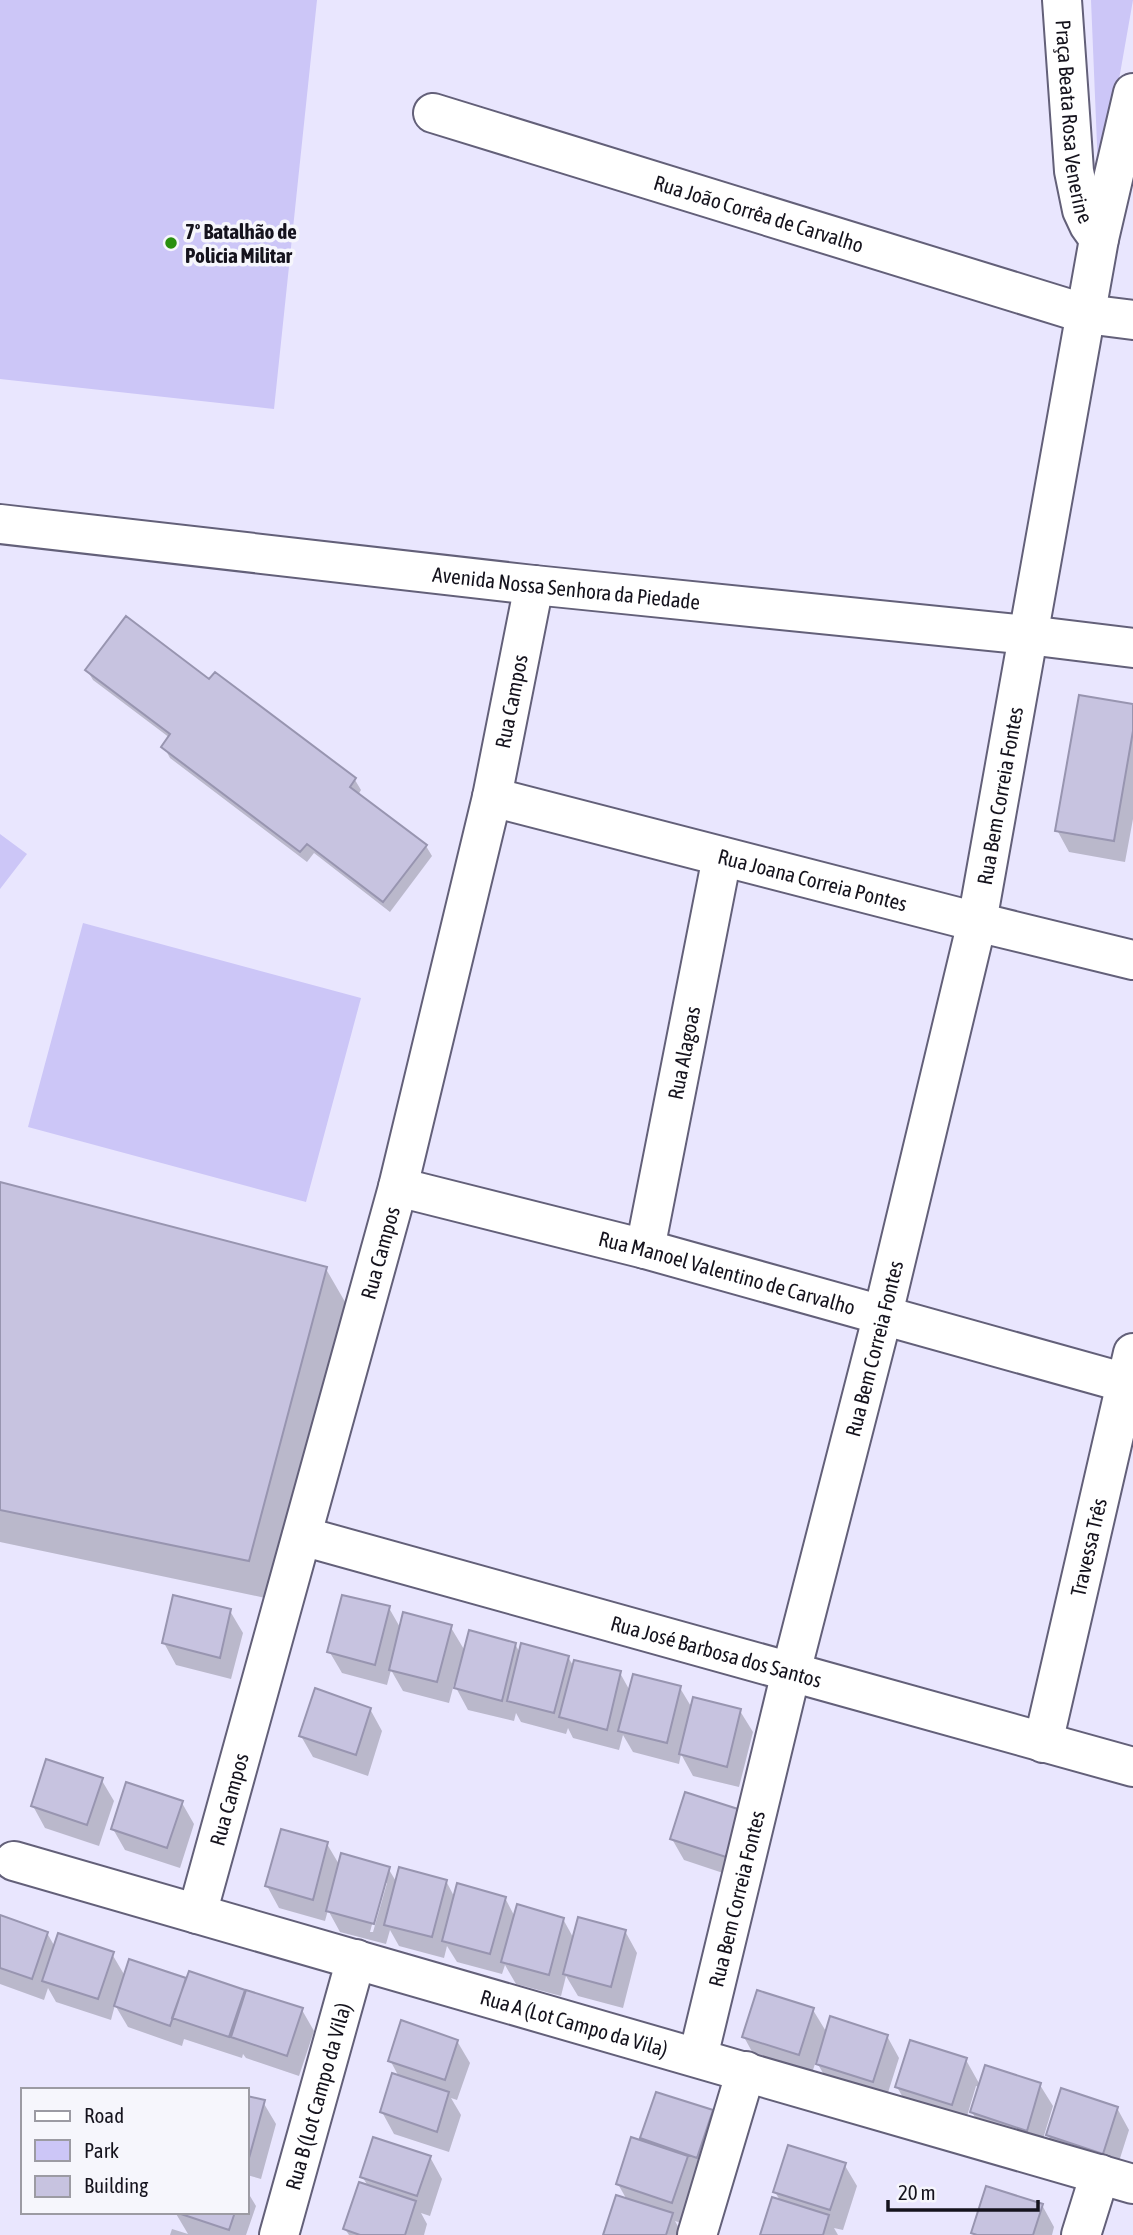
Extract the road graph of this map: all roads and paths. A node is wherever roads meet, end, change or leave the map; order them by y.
1 (1062, 0) edge
2 (1133, 93) edge
3 (433, 113) dead end
4 (1099, 239) junction
5 (1086, 314) junction
6 (1133, 320) edge
7 (0, 524) edge
8 (534, 586) junction
9 (1028, 635) junction
10 (1133, 648) edge
11 (492, 797) junction
12 (722, 857) junction
13 (977, 922) junction
14 (1133, 960) edge
15 (398, 1187) junction
16 (645, 1249) junction
17 (883, 1314) junction
18 (1131, 1374) edge
19 (302, 1536) junction
20 (791, 1672) junction
21 (1043, 1742) junction
22 (1133, 1768) edge
23 (14, 1861) dead end
24 (197, 1914) junction
25 (356, 1959) junction
26 (698, 2057) junction
27 (746, 2071) junction
28 (1116, 2179) edge
29 (279, 2235) edge
30 (696, 2235) edge
31 (1081, 2235) edge

1 - 4 street, Praça Beata Rosa Venerine
2 - 4 street, Praça Beata Rosa Venerine
3 - 5 street, Rua João Corrêa de Carvalho
4 - 5 street, Praça Beata Rosa Venerine
5 - 6 street, Rua João Corrêa de Carvalho
5 - 9 street, Praça Beata Rosa Venerine
7 - 8 street, Avenida Nossa Senhora da Piedade
8 - 9 street, Avenida Nossa Senhora da Piedade
8 - 11 street, Rua Campos
9 - 10 street, Avenida Nossa Senhora da Piedade
9 - 13 street, Rua Bem Correia Fontes
11 - 12 street, Rua Joana Correia Pontes
11 - 15 street, Rua Campos
12 - 13 street, Rua Joana Correia Pontes
12 - 16 street, Rua Alagoas
13 - 14 street, Rua Joana Correia Pontes
13 - 17 street, Rua Bem Correia Fontes
15 - 16 street, Rua Manoel Valentino de Carvalho
15 - 19 street, Rua Campos
16 - 17 street, Rua Manoel Valentino de Carvalho
17 - 18 street, Rua Manoel Valentino de Carvalho
17 - 20 street, Rua Bem Correia Fontes
18 - 21 street, Travessa Três
19 - 20 street, Rua José Barbosa dos Santos
19 - 24 street, Rua Campos
20 - 21 street, Rua José Barbosa dos Santos
20 - 26 street, Rua Bem Correia Fontes
21 - 22 street, Rua José Barbosa dos Santos
23 - 24 street, Rua A (Lot Campo da Vila)
24 - 25 street, Rua A (Lot Campo da Vila)
25 - 26 street, Rua A (Lot Campo da Vila)
25 - 29 street, Rua B (Lot Campo da Vila)
26 - 27 street, Rua A (Lot Campo da Vila)
27 - 28 street, Rua A (Lot Campo da Vila)
27 - 30 street
28 - 31 street

